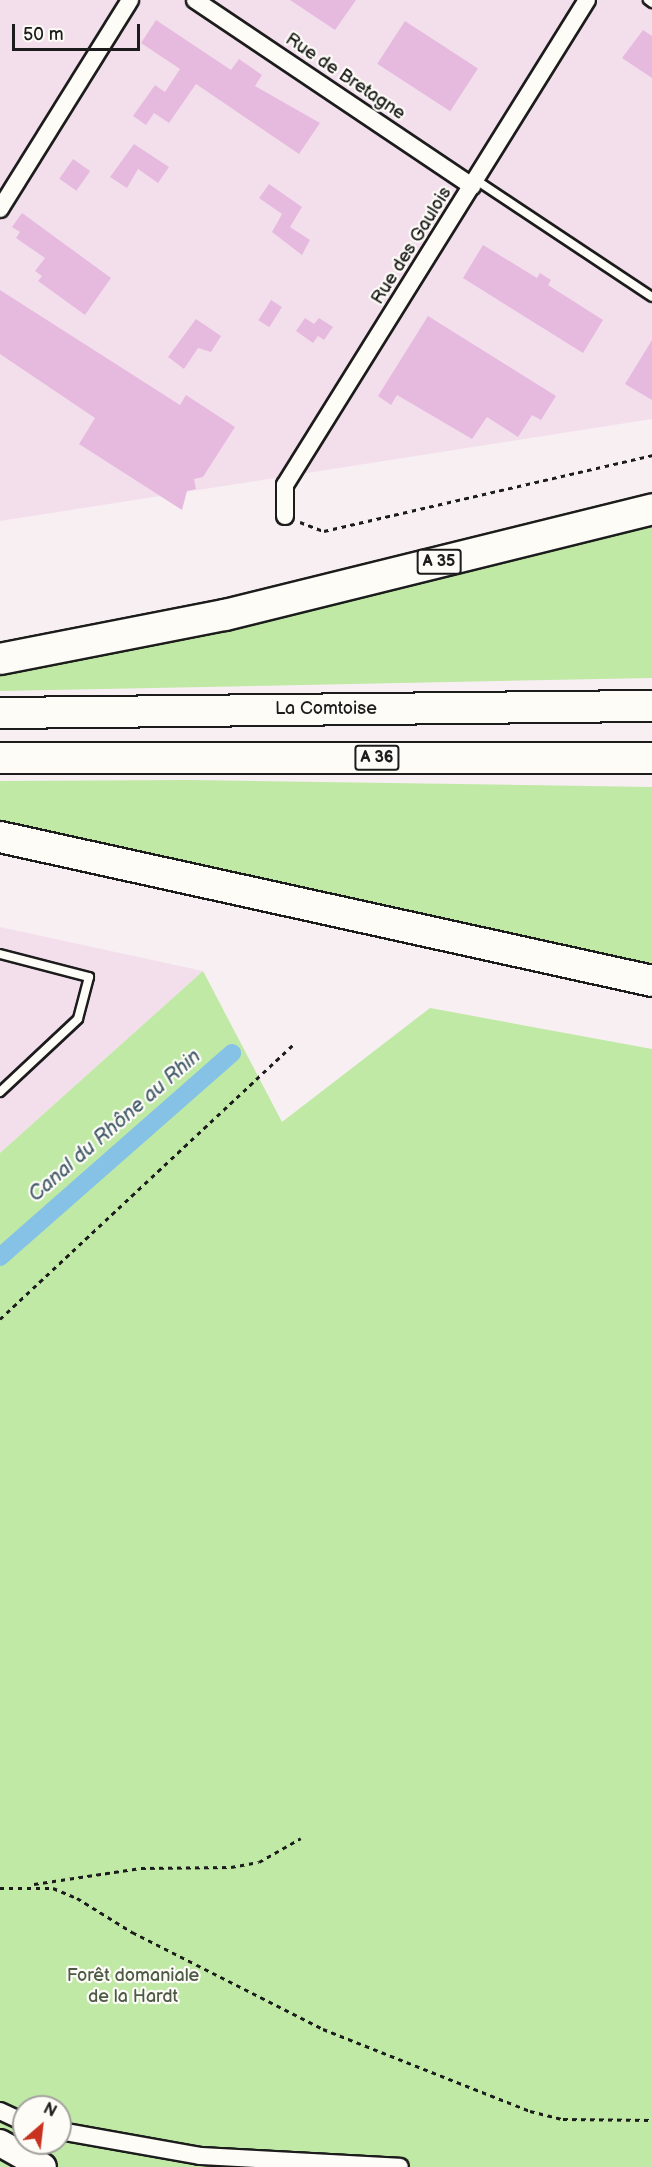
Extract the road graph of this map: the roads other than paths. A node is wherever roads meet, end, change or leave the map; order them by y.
1 (130, 0) edge
2 (195, 0) edge
3 (587, 0) edge
4 (648, 0) edge
5 (652, 3) edge
6 (474, 183) junction
7 (0, 208) edge
8 (652, 297) edge
9 (652, 509) edge
10 (285, 516) road end
11 (0, 659) edge
12 (652, 706) edge
13 (0, 713) edge
14 (0, 758) edge
15 (652, 758) edge
16 (0, 837) edge
17 (0, 954) edge
18 (652, 981) edge
19 (0, 1092) edge
20 (72, 2133) edge
21 (0, 2143) edge
22 (0, 2163) edge
23 (7, 2167) edge
24 (43, 2167) edge
25 (400, 2167) edge

1 - 7 street
2 - 6 street, Rue de Bretagne
3 - 6 street, Rue des Gaulois
4 - 5 lane
6 - 8 lane
6 - 10 street, Rue des Gaulois
9 - 11 highway, A 35
12 - 13 highway, La Comtoise
14 - 15 highway, A 36
16 - 18 highway
17 - 19 lane
20 - 25 street
21 - 24 main road
22 - 23 main road

